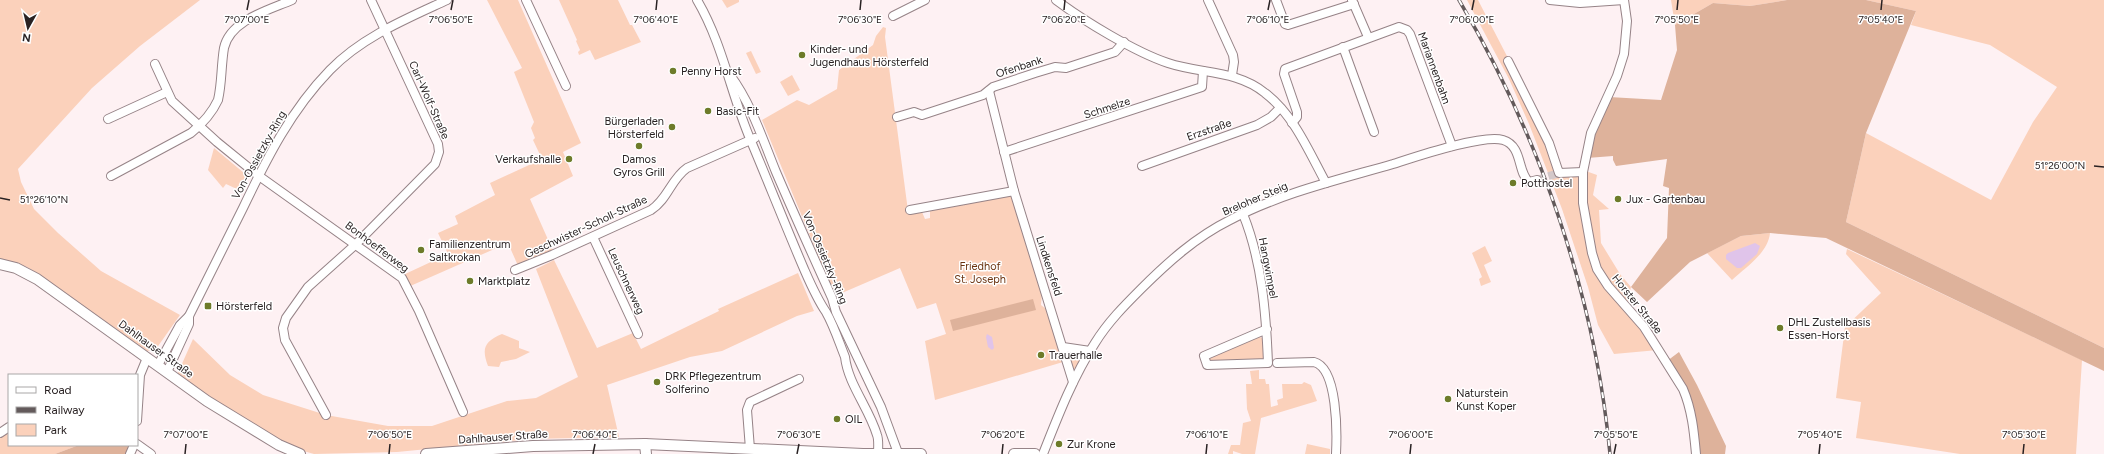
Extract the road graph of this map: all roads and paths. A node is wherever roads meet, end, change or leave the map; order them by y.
1 (292, 0) edge
2 (371, 0) edge
3 (447, 0) edge
4 (526, 0) edge
5 (697, 0) edge
6 (924, 0) edge
7 (1056, 0) edge
8 (1208, 0) edge
9 (1276, 0) edge
10 (1550, 0) edge
11 (1624, 0) edge
12 (1353, 2) edge
13 (430, 4) edge
14 (893, 16) dead end
15 (385, 30) junction
16 (1368, 37) junction
17 (1124, 42) junction
18 (1343, 47) junction
19 (1508, 61) dead end
20 (155, 64) dead end
21 (1203, 71) junction
22 (728, 73) junction
23 (1232, 75) junction
24 (566, 86) dead end
25 (989, 91) junction
26 (167, 92) junction
27 (1280, 108) junction
28 (897, 117) dead end
29 (108, 119) dead end
30 (1292, 123) junction
31 (199, 126) junction
32 (1374, 132) dead end
33 (761, 136) junction
34 (751, 140) junction
35 (1452, 146) junction
36 (1004, 152) junction
37 (1142, 166) dead end
38 (1583, 172) junction
39 (110, 176) dead end
40 (259, 176) junction
41 (1537, 180) dead end
42 (1326, 183) junction
43 (1014, 191) junction
44 (910, 210) dead end
45 (1243, 214) junction
46 (593, 237) junction
47 (355, 245) junction
48 (0, 264) edge
49 (515, 270) dead end
50 (189, 316) junction
51 (1267, 329) junction
52 (638, 334) dead end
53 (1063, 347) junction
54 (1090, 351) junction
55 (147, 358) junction
56 (1277, 363) dead end
57 (158, 365) junction
58 (167, 372) junction
59 (139, 376) edge
60 (799, 379) dead end
61 (1074, 382) junction
62 (138, 398) edge
63 (463, 412) dead end
64 (326, 415) dead end
65 (138, 445) edge
66 (750, 448) junction
67 (645, 449) edge
68 (846, 453) edge
69 (898, 453) edge
70 (152, 454) edge
71 (300, 454) edge
72 (426, 454) edge
73 (878, 454) edge
74 (921, 454) edge
75 (1014, 454) edge
76 (1035, 454) edge
77 (1043, 454) edge
78 (1336, 454) edge
79 (1696, 454) edge

1 - 31 street
2 - 15 street, Carl-Wolf-Straße
3 - 13 street, Von-Ossietzky-Ring
4 - 24 street
5 - 22 street, Von-Ossietzky-Ring
6 - 14 street
7 - 17 street
8 - 23 street
9 - 12 street
10 - 11 street
11 - 38 street, Horster Straße
12 - 16 street
13 - 15 street, Von-Ossietzky-Ring
15 - 40 street, Von-Ossietzky-Ring
15 - 47 street, Carl-Wolf-Straße
16 - 18 street, Mariannenbahn
16 - 35 street, Mariannenbahn
17 - 21 street
17 - 25 street, Ofenbank
18 - 30 street, Mariannenbahn
18 - 32 street
19 - 38 street
20 - 26 street, Bonhoefferweg
21 - 23 street
21 - 36 street, Schmelze
22 - 33 street, Von-Ossietzky-Ring
22 - 34 street, Von-Ossietzky-Ring
23 - 27 street
25 - 28 street, Ofenbank
25 - 36 street, Lindkensfeld
26 - 29 street
26 - 31 street, Bonhoefferweg
27 - 30 street
27 - 37 street, Erzstraße
30 - 42 street
31 - 39 street
31 - 40 street, Bonhoefferweg
33 - 34 street, Geschwister-Scholl-Straße
33 - 69 street, Von-Ossietzky-Ring
34 - 46 street, Geschwister-Scholl-Straße
34 - 73 street, Von-Ossietzky-Ring
35 - 41 street, Breloher Steig
35 - 42 street, Breloher Steig
36 - 43 street, Lindkensfeld
38 - 79 street, Horster Straße
40 - 47 street, Bonhoefferweg
40 - 50 street, Von-Ossietzky-Ring
42 - 45 street, Breloher Steig
43 - 44 street
43 - 53 street, Lindkensfeld
45 - 51 street, Hangwimpel
45 - 54 street, Breloher Steig
46 - 49 street, Geschwister-Scholl-Straße
46 - 52 street, Leuschnerweg
47 - 63 street, Bonhoefferweg
47 - 64 street, Carl-Wolf-Straße
48 - 55 street, Dahlhauser Straße
50 - 57 street, Von-Ossietzky-Ring
50 - 58 street, Von-Ossietzky-Ring
51 - 51 street, Hangwimpel
53 - 54 street
53 - 61 street, Lindkensfeld
54 - 61 street, Breloher Steig
55 - 57 street, Dahlhauser Straße
55 - 59 street
56 - 78 street
57 - 58 street, Dahlhauser Straße
58 - 71 street, Dahlhauser Straße
59 - 62 street
60 - 66 street
61 - 77 street, Breloher Steig
65 - 70 street
66 - 67 street, Dahlhauser Straße
66 - 68 street, Dahlhauser Straße
67 - 72 street, Dahlhauser Straße
68 - 73 street, Dahlhauser Straße
69 - 73 street, Dahlhauser Straße
69 - 74 street, Dahlhauser Straße
75 - 76 street

